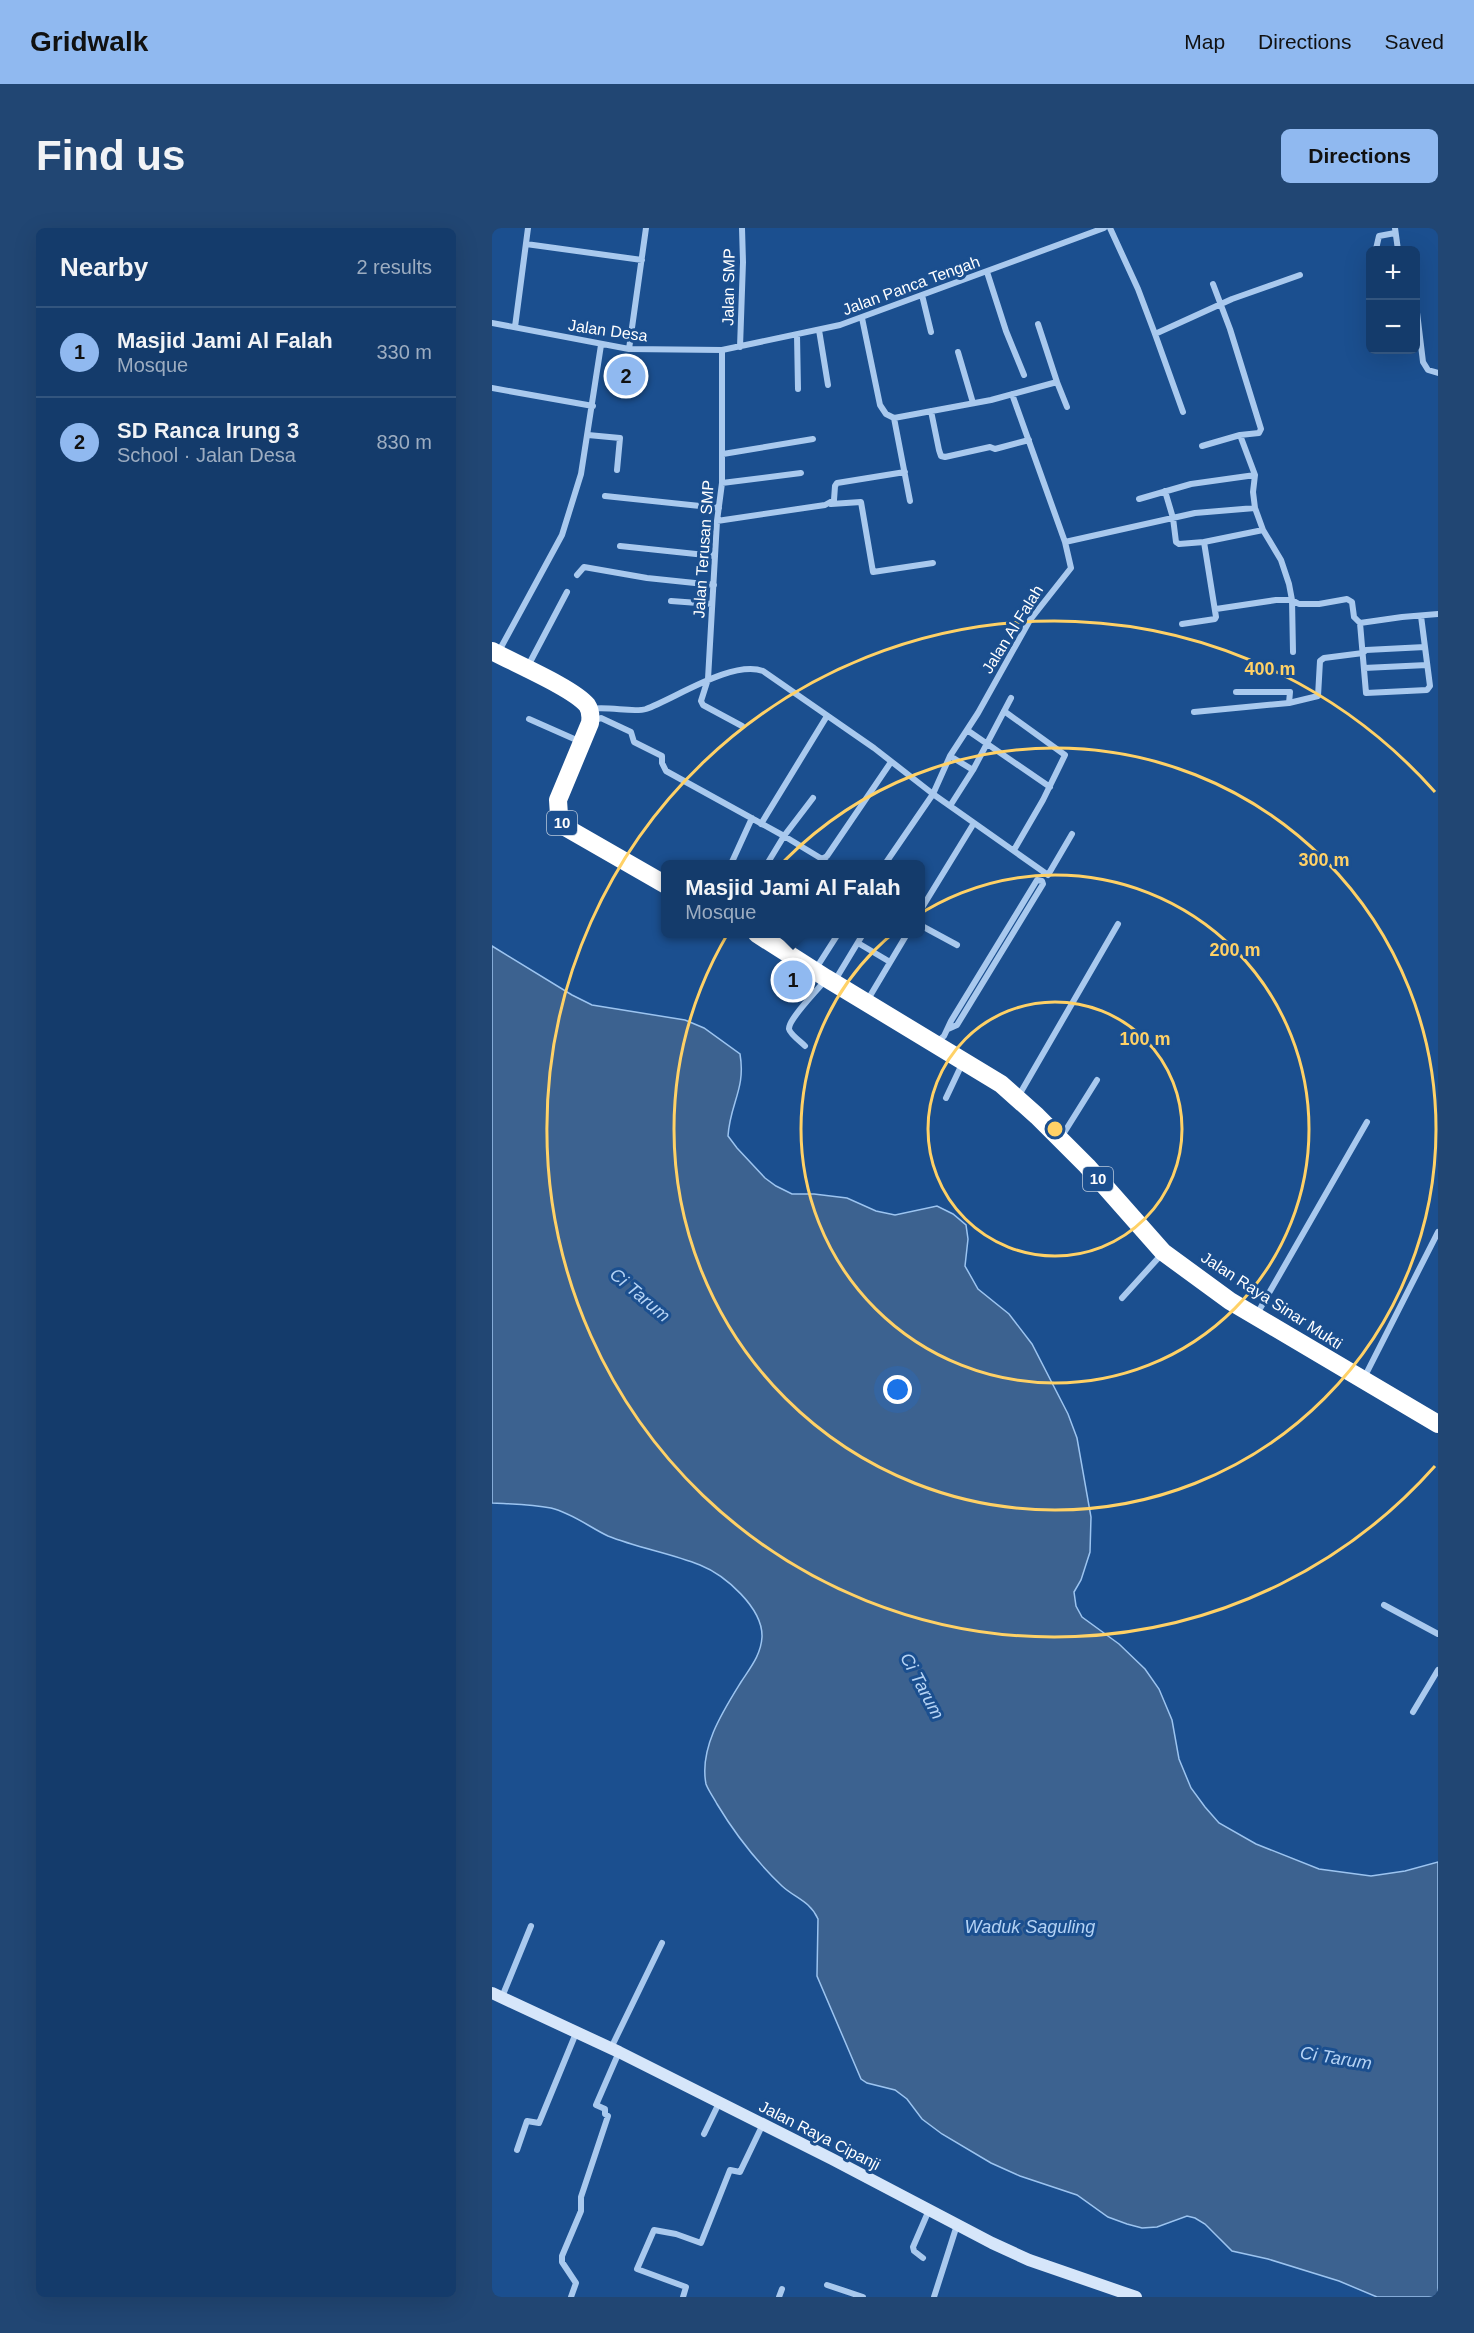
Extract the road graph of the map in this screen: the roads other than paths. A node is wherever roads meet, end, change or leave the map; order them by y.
1 (528, 228) edge
2 (646, 228) edge
3 (742, 228) edge
4 (1104, 228) edge
5 (1110, 228) edge
6 (1086, 231) edge
7 (1395, 231) edge
8 (526, 244) junction
9 (1377, 246) edge
10 (1397, 246) edge
11 (642, 260) junction
12 (987, 272) junction
13 (1300, 275) dead end
14 (1213, 284) dead end
15 (922, 296) junction
16 (1221, 304) junction
17 (862, 318) junction
18 (492, 323) edge
19 (1038, 324) dead end
20 (515, 327) junction
21 (819, 330) junction
22 (931, 332) dead end
23 (1155, 334) junction
24 (797, 335) junction
25 (1420, 339) edge
26 (601, 345) junction
27 (740, 347) junction
28 (629, 349) junction
29 (722, 350) junction
30 (958, 352) dead end
31 (1438, 373) edge
32 (1024, 375) dead end
33 (1057, 382) junction
34 (828, 385) dead end
35 (492, 388) edge
36 (798, 389) dead end
37 (1012, 394) junction
38 (973, 403) junction
39 (593, 406) junction
40 (1067, 407) dead end
41 (931, 411) junction
42 (1184, 412) dead end
43 (894, 418) junction
44 (588, 435) junction
45 (1240, 435) junction
46 (813, 439) dead end
47 (1029, 440) junction
48 (1202, 446) dead end
49 (723, 454) junction
50 (617, 470) dead end
51 (905, 472) junction
52 (801, 473) dead end
53 (1255, 475) junction
54 (722, 483) junction
55 (1165, 491) junction
56 (604, 496) dead end
57 (1138, 499) dead end
58 (910, 501) dead end
59 (831, 504) junction
60 (718, 508) junction
61 (1255, 508) junction
62 (1173, 518) junction
63 (717, 521) junction
64 (1263, 530) junction
65 (1065, 542) junction
66 (1204, 542) junction
67 (620, 546) dead end
68 (715, 556) junction
69 (933, 563) dead end
70 (577, 575) dead end
71 (714, 585) junction
72 (567, 592) dead end
73 (1292, 600) junction
74 (671, 601) dead end
75 (712, 604) junction
76 (1216, 609) junction
77 (1438, 614) edge
78 (1421, 616) junction
79 (1360, 623) junction
80 (1182, 624) dead end
81 (1425, 647) junction
82 (1293, 652) dead end
83 (494, 653) edge
84 (1363, 653) junction
85 (1427, 665) junction
86 (1364, 668) junction
87 (526, 669) junction
88 (708, 680) junction
89 (1236, 692) dead end
90 (1011, 698) dead end
91 (1288, 704) junction
92 (1004, 711) junction
93 (1194, 712) dead end
94 (589, 716) junction
95 (827, 716) junction
96 (529, 719) dead end
97 (742, 726) dead end
98 (968, 730) junction
99 (582, 743) junction
100 (986, 743) junction
101 (950, 756) junction
102 (891, 762) junction
103 (973, 770) junction
104 (1050, 787) junction
105 (933, 794) junction
106 (813, 798) dead end
107 (950, 806) junction
108 (752, 818) junction
109 (974, 823) junction
110 (761, 824) junction
111 (1072, 834) dead end
112 (784, 836) junction
113 (1014, 850) junction
114 (822, 859) joint
115 (735, 860) edge
116 (769, 860) edge
117 (888, 860) edge
118 (661, 882) edge
119 (925, 903) edge
120 (1118, 924) dead end
121 (925, 927) edge
122 (764, 938) edge
123 (798, 938) edge
124 (837, 938) edge
125 (860, 938) edge
126 (904, 938) edge
127 (858, 943) junction
128 (957, 945) dead end
129 (788, 954) junction
130 (991, 954) junction
131 (998, 958) junction
132 (890, 962) junction
133 (825, 977) junction
134 (867, 1002) junction
135 (951, 1021) junction
136 (957, 1025) junction
137 (948, 1029) junction
138 (935, 1044) junction
139 (805, 1046) dead end
140 (963, 1062) junction
141 (1097, 1080) dead end
142 (946, 1098) dead end
143 (1018, 1098) junction
144 (1367, 1122) dead end
145 (1060, 1139) junction
146 (1438, 1232) edge
147 (1163, 1252) junction
148 (1122, 1298) dead end
149 (1255, 1317) junction
150 (1363, 1380) junction
151 (1438, 1424) edge
152 (1384, 1605) dead end
153 (1438, 1634) edge
154 (1438, 1670) edge
155 (1413, 1712) dead end
156 (531, 1926) dead end
157 (662, 1943) dead end
158 (497, 1995) edge
159 (577, 2032) junction
160 (615, 2050) junction
161 (719, 2102) junction
162 (763, 2124) junction
163 (704, 2134) dead end
164 (517, 2150) dead end
165 (929, 2210) junction
166 (957, 2224) junction
167 (923, 2258) dead end
168 (827, 2285) dead end
169 (782, 2289) dead end
170 (572, 2297) edge
171 (683, 2297) edge
172 (779, 2297) edge
173 (863, 2297) edge
174 (934, 2297) edge
175 (1136, 2297) edge

1 - 8 street
2 - 11 street
3 - 27 street, Jalan SMP
4 - 6 street, Jalan Panca Tengah
5 - 23 street
6 - 12 street, Jalan Panca Tengah
7 - 9 street
7 - 10 street
8 - 11 street
8 - 20 street
11 - 28 street
12 - 15 street, Jalan Panca Tengah
12 - 32 street
13 - 16 street
14 - 16 street
15 - 17 street, Jalan Panca Tengah
15 - 22 street
16 - 23 street
16 - 45 street
17 - 21 street, Jalan Panca Tengah
17 - 43 street
18 - 20 street, Jalan Desa
19 - 33 street
20 - 26 street, Jalan Desa
21 - 24 street, Jalan Panca Tengah
21 - 34 street
23 - 42 street
24 - 27 street, Jalan Panca Tengah
24 - 36 street
25 - 31 street
26 - 28 street, Jalan Desa
26 - 39 street
27 - 29 street, Jalan Panca Tengah
28 - 29 street, Jalan Desa
29 - 49 street, Jalan Terusan SMP
30 - 38 street
33 - 37 street
33 - 40 street
35 - 39 street
37 - 38 street
37 - 47 street, Jalan Al Falah
38 - 41 street
39 - 44 street
41 - 43 street
41 - 47 street
43 - 51 street
44 - 50 street
44 - 83 street
45 - 48 street
45 - 53 street
46 - 49 street
47 - 65 street, Jalan Al Falah
49 - 54 street, Jalan Terusan SMP
51 - 58 street
51 - 59 street
52 - 54 street
53 - 55 street
53 - 61 street
54 - 60 street, Jalan Terusan SMP
55 - 57 street
55 - 62 street
56 - 60 street
59 - 63 street
59 - 69 street
60 - 63 street, Jalan Terusan SMP
61 - 62 street
61 - 64 street
62 - 65 street
62 - 66 street
63 - 68 street, Jalan Terusan SMP
64 - 66 street
64 - 73 street
65 - 98 street, Jalan Al Falah
66 - 76 street
67 - 68 street
68 - 71 street, Jalan Terusan SMP
70 - 71 street
71 - 75 street, Jalan Terusan SMP
72 - 87 street
73 - 76 street
73 - 79 street
73 - 82 street
74 - 75 street
75 - 88 street, Jalan Terusan SMP
76 - 80 street
77 - 78 street
78 - 79 street
78 - 81 street
79 - 84 street
81 - 84 street
81 - 85 street
83 - 87 highway
84 - 86 street
84 - 91 street
85 - 86 street
85 - 86 street
87 - 94 highway
88 - 94 street
88 - 95 street
88 - 97 street, Jalan Terusan SMP
89 - 91 street
90 - 92 street
91 - 93 street
92 - 100 street
92 - 104 street
94 - 99 highway, 10
94 - 108 street
95 - 102 street
95 - 110 street
96 - 99 street
98 - 100 street
98 - 101 street, Jalan Al Falah
99 - 118 highway, 10
100 - 103 street
100 - 104 street
101 - 103 street
101 - 105 street, Jalan Al Falah
102 - 105 street
102 - 114 street
103 - 107 street
104 - 113 street
105 - 107 street
105 - 117 street, Jalan Al Falah
106 - 112 street
107 - 109 street
108 - 110 street
108 - 115 street
109 - 113 street
109 - 119 street
110 - 112 street
111 - 113 street
112 - 114 street
112 - 116 street
120 - 143 street
121 - 128 street
122 - 129 highway, Jalan Raya Sinar Mukti / 10
123 - 129 street
124 - 133 street
125 - 127 street
126 - 132 street
127 - 132 street
127 - 133 street
129 - 133 highway, Jalan Raya Sinar Mukti / 10
130 - 131 street
130 - 131 street
130 - 135 street
131 - 136 street
132 - 134 street
133 - 134 highway, Jalan Raya Sinar Mukti / 10
133 - 139 street
134 - 138 highway, Jalan Raya Sinar Mukti / 10
135 - 136 street
135 - 137 street
136 - 137 street
137 - 138 street
138 - 140 highway, Jalan Raya Sinar Mukti / 10
140 - 142 street
140 - 143 highway, Jalan Raya Sinar Mukti / 10
141 - 145 street
143 - 145 highway, Jalan Raya Sinar Mukti / 10
144 - 149 street
145 - 147 highway, Jalan Raya Sinar Mukti / 10
146 - 150 street
147 - 148 street
147 - 149 highway, Jalan Raya Sinar Mukti / 10
149 - 150 highway, Jalan Raya Sinar Mukti / 10
150 - 151 highway, Jalan Raya Sinar Mukti / 10
152 - 153 street
154 - 155 street
156 - 158 street
157 - 160 street
158 - 159 main road, Jalan Raya Cipanji
159 - 160 main road, Jalan Raya Cipanji
159 - 164 street
160 - 161 main road, Jalan Raya Cipanji
160 - 170 street
161 - 162 main road, Jalan Raya Cipanji
161 - 163 street
162 - 165 main road, Jalan Raya Cipanji
162 - 171 street
165 - 166 main road, Jalan Raya Cipanji
165 - 167 street
166 - 174 street
166 - 175 main road, Jalan Raya Cipanji
168 - 173 street
169 - 172 street

